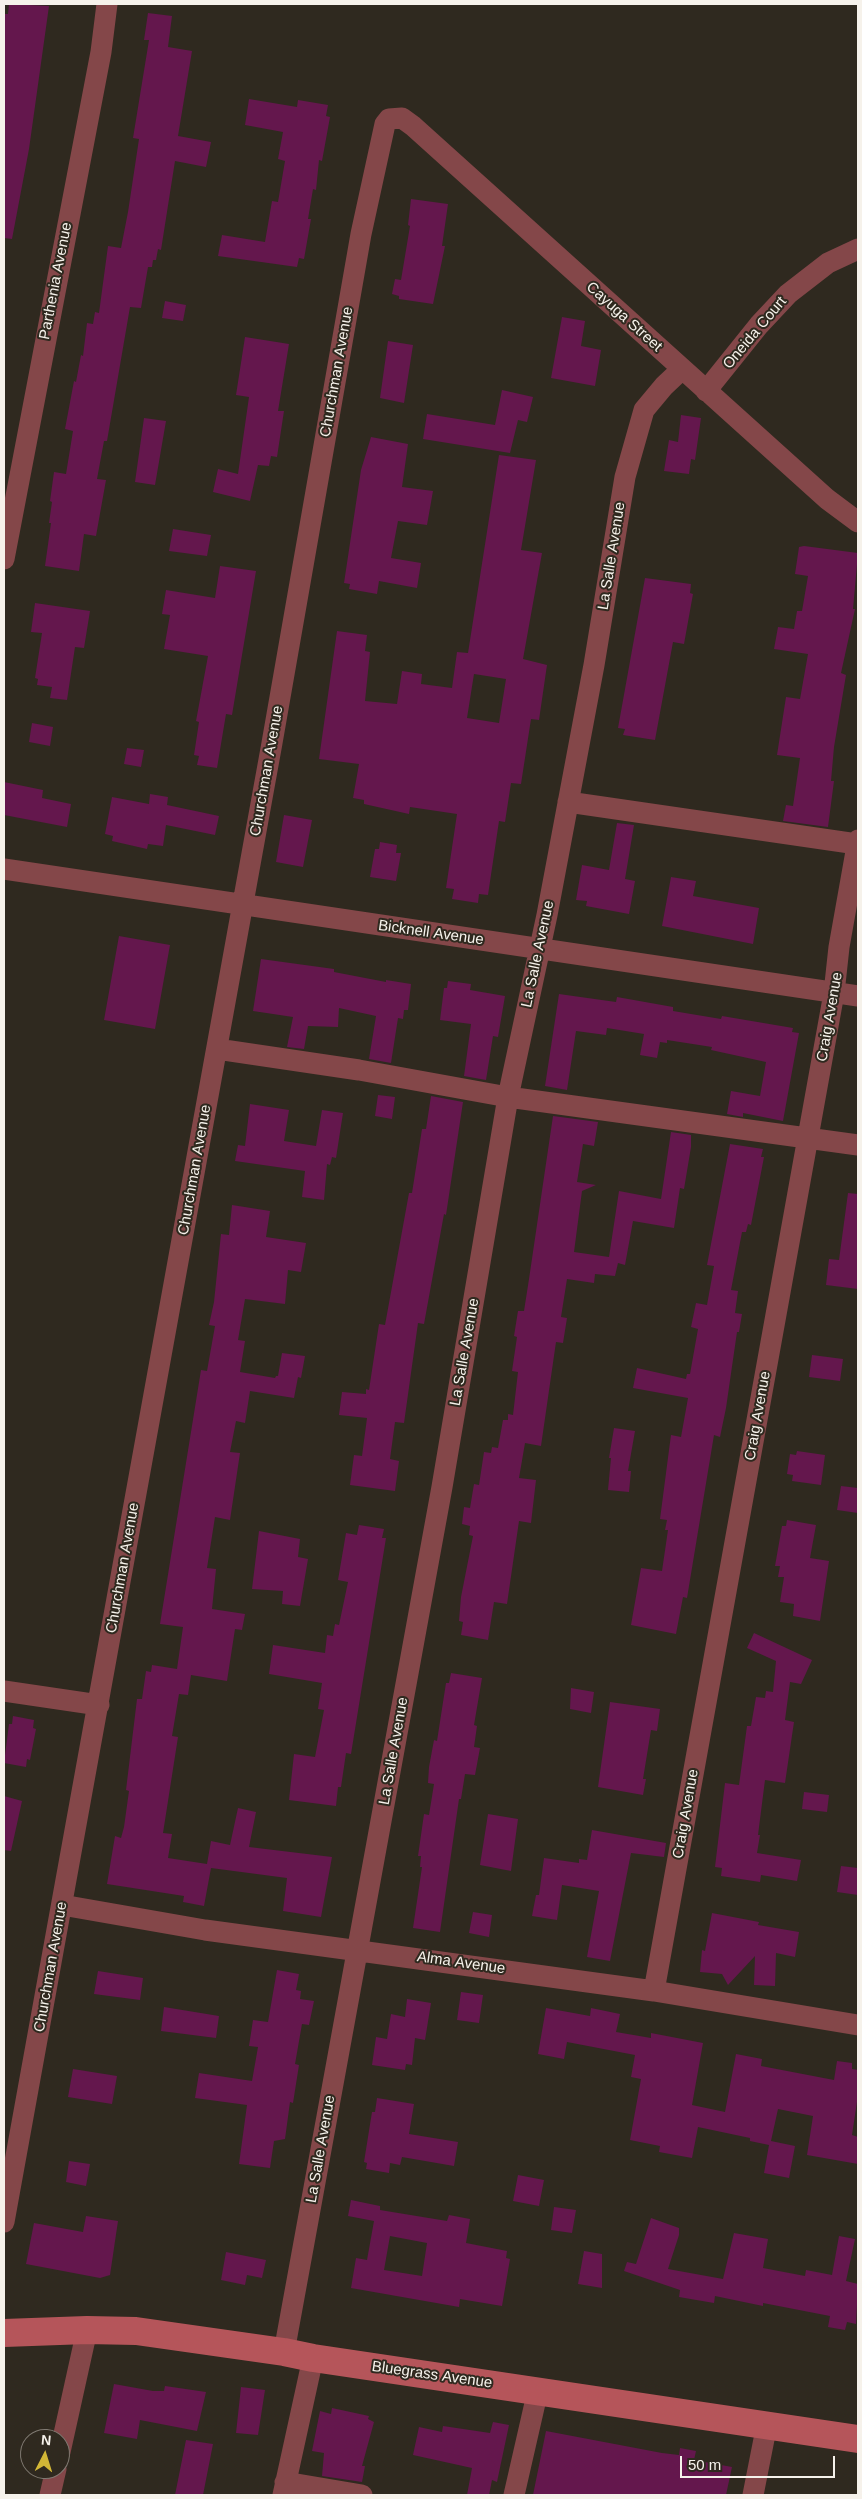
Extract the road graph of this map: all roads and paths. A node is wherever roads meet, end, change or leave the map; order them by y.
1 (107, 4) edge
2 (389, 119) joint
3 (858, 249) edge
4 (682, 369) junction
5 (706, 391) junction
6 (858, 522) edge
7 (4, 559) edge
8 (568, 802) junction
9 (858, 842) edge
10 (4, 869) edge
11 (242, 905) junction
12 (539, 947) junction
13 (834, 993) junction
14 (858, 996) edge
15 (217, 1050) junction
16 (508, 1097) junction
17 (808, 1137) junction
18 (858, 1144) edge
19 (4, 1691) edge
20 (99, 1705) junction
21 (62, 1905) junction
22 (357, 1950) junction
23 (654, 1990) junction
24 (858, 2026) edge
25 (4, 2222) edge
26 (87, 2330) junction
27 (4, 2333) edge
28 (284, 2352) junction
29 (313, 2358) junction
30 (538, 2390) junction
31 (767, 2424) junction
32 (65, 2429) edge
33 (858, 2439) edge
34 (54, 2479) edge
35 (284, 2489) edge
36 (50, 2495) edge
37 (362, 2495) edge
38 (514, 2495) edge
39 (753, 2495) edge

1 - 7 street, Parthenia Avenue
2 - 4 street, Cayuga Street
2 - 11 street, Churchman Avenue
3 - 5 street, Oneida Court
4 - 5 street, Cayuga Street
4 - 8 street, La Salle Avenue
5 - 6 street, Cayuga Street
8 - 9 street
8 - 12 street, La Salle Avenue
9 - 13 street, Craig Avenue
10 - 11 street, Bicknell Avenue
11 - 12 street, Bicknell Avenue
11 - 15 street, Churchman Avenue
12 - 13 street, Bicknell Avenue
12 - 16 street, La Salle Avenue
13 - 14 street, Bicknell Avenue
13 - 17 street, Craig Avenue
15 - 16 street
15 - 20 street, Churchman Avenue
16 - 17 street
16 - 22 street, La Salle Avenue
17 - 18 street
17 - 23 street, Craig Avenue
19 - 20 street
20 - 21 street, Churchman Avenue
21 - 22 street, Alma Avenue
21 - 25 street, Churchman Avenue
22 - 23 street, Alma Avenue
22 - 28 street, La Salle Avenue
23 - 24 street, Alma Avenue
26 - 27 street, Bluegrass Avenue
26 - 28 street, Bluegrass Avenue
26 - 32 street
28 - 29 street, Bluegrass Avenue
29 - 30 street, Bluegrass Avenue
29 - 35 street
30 - 31 street, Bluegrass Avenue
30 - 38 street
31 - 33 street, Bluegrass Avenue
31 - 39 street
34 - 36 street
35 - 37 street

